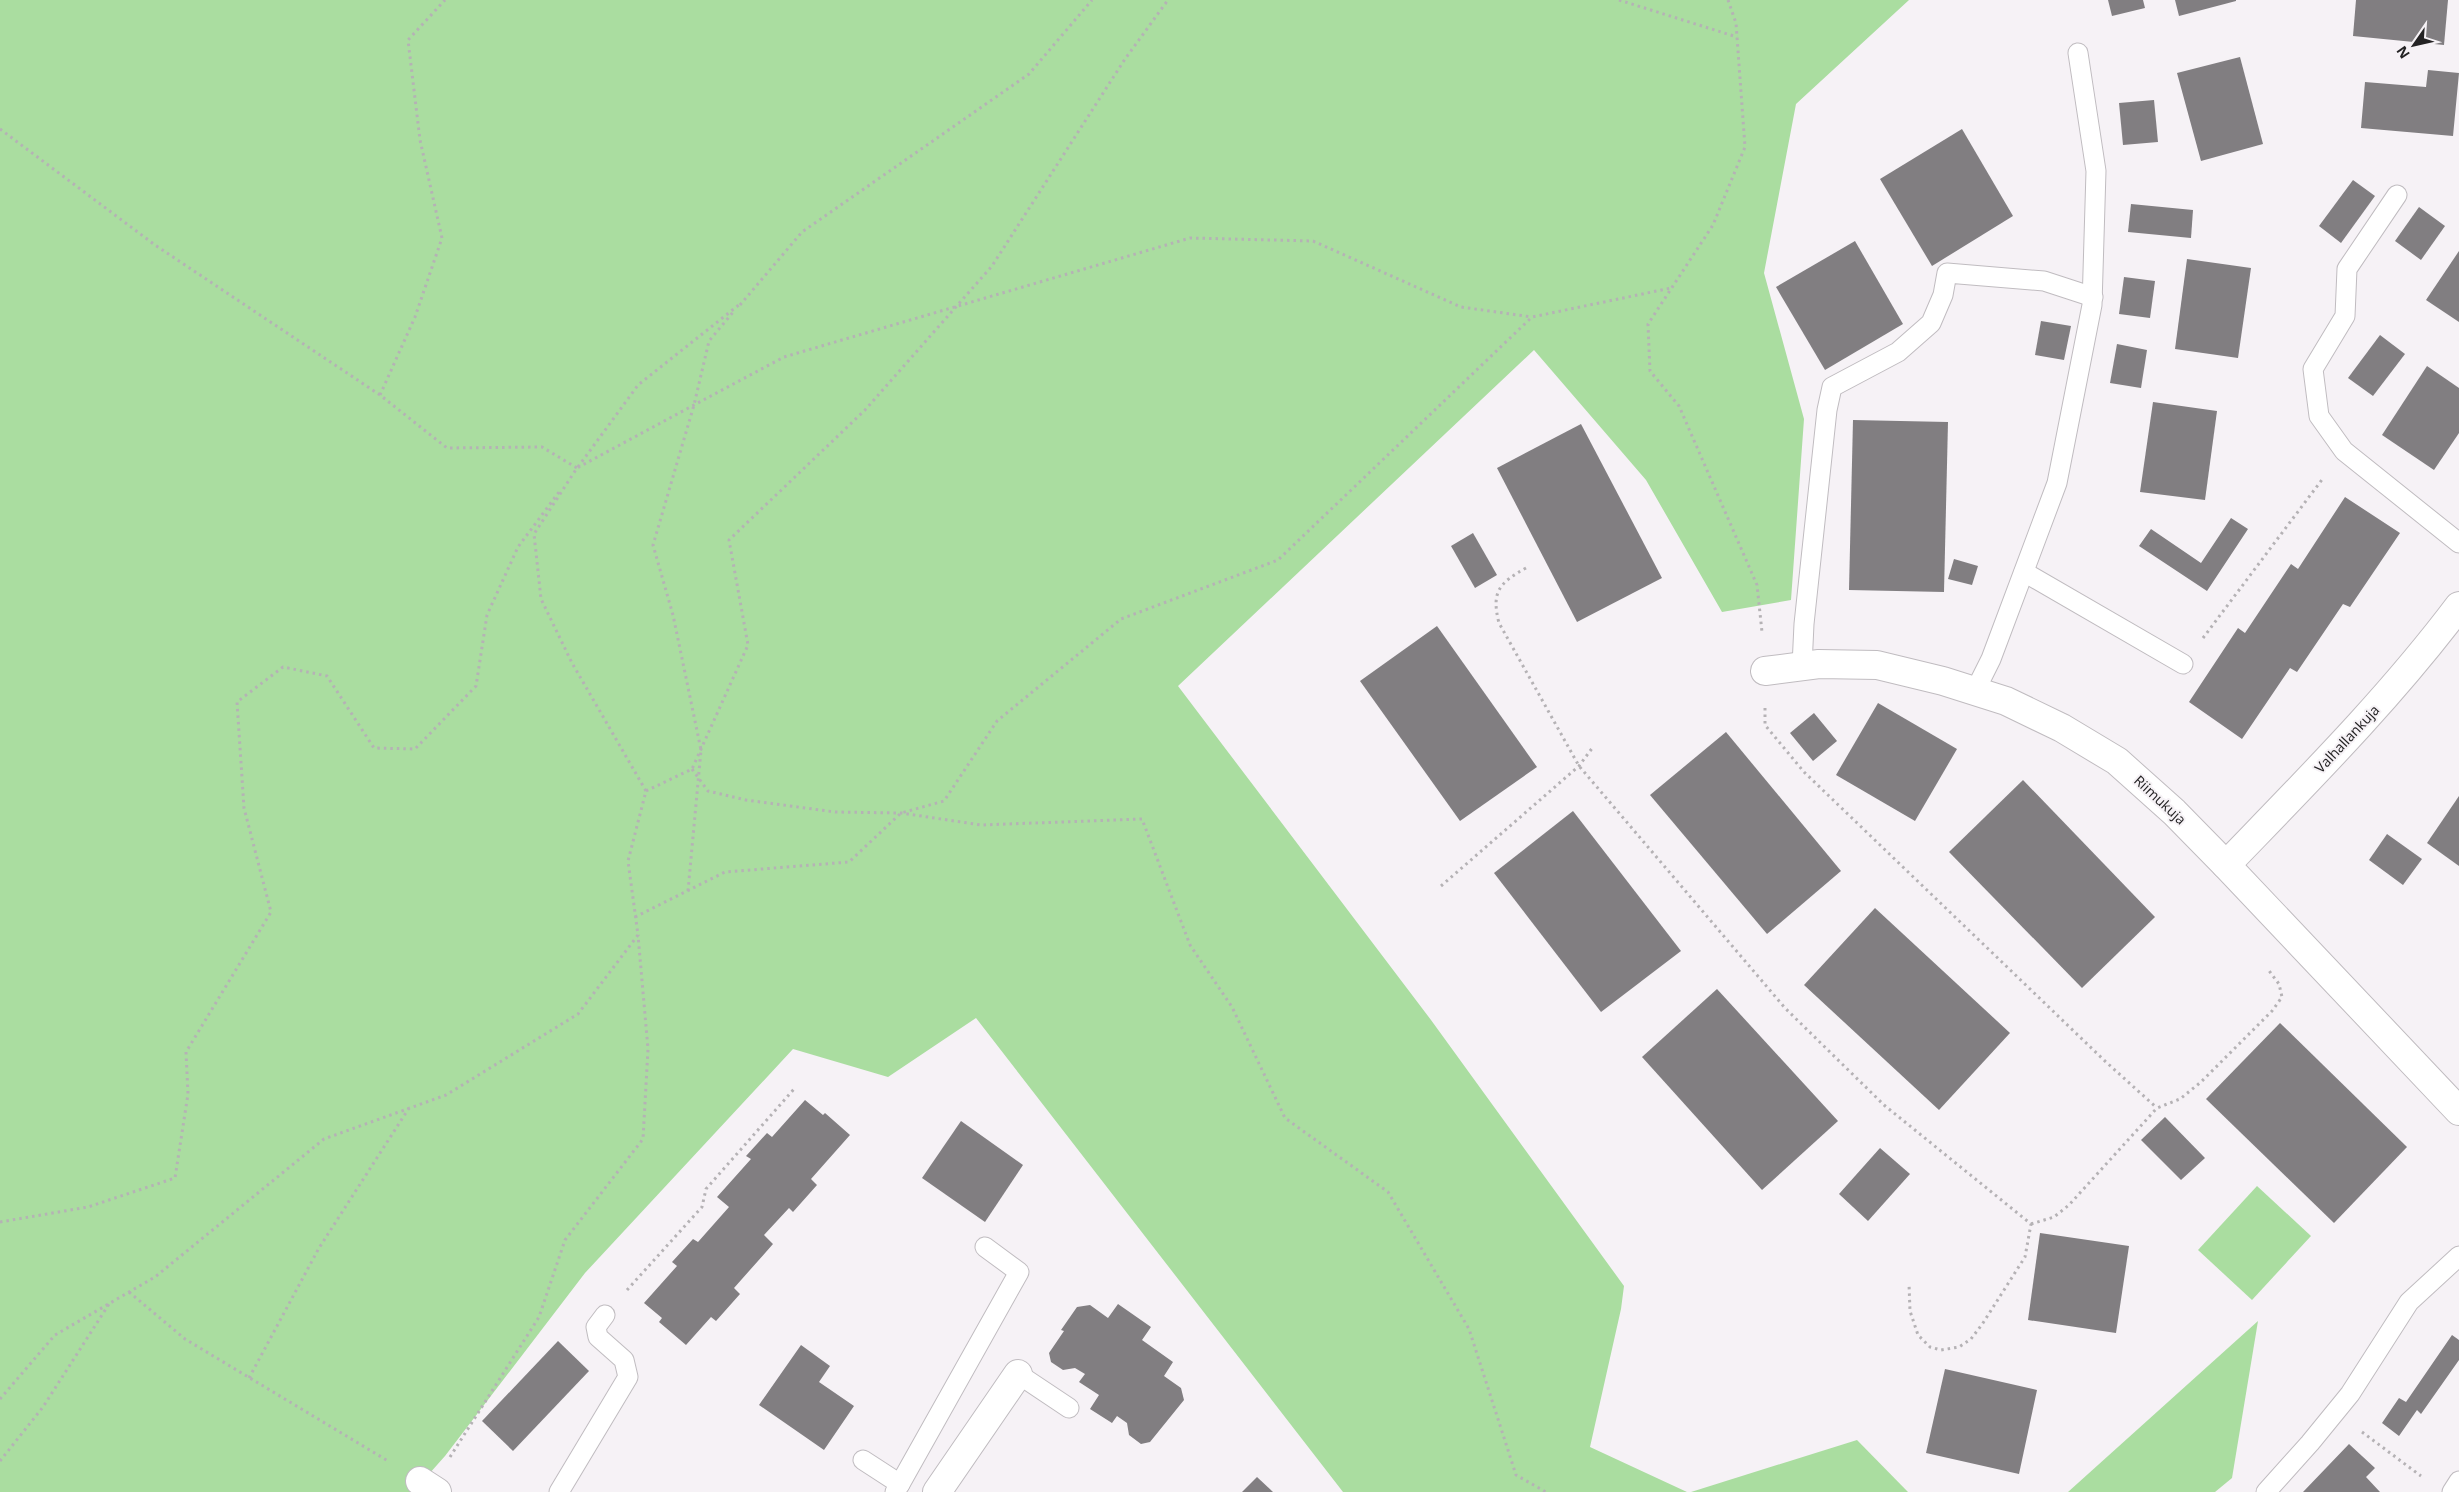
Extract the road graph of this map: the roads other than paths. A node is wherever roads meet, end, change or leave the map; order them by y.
1 (2078, 53) dead end
2 (2397, 195) dead end
3 (2093, 297) junction
4 (2459, 543) edge
5 (2024, 572) junction
6 (2459, 606) edge
7 (2183, 664) road end
8 (1802, 666) junction
9 (1765, 671) road end
10 (1975, 691) junction
11 (2226, 865) junction
12 (2459, 1111) edge
13 (985, 1247) dead end
14 (2459, 1256) edge
15 (604, 1315) dead end
16 (1018, 1374) joint
17 (1070, 1408) dead end
18 (862, 1460) dead end
19 (2459, 1482) edge
20 (898, 1488) edge
21 (559, 1492) edge
22 (937, 1492) edge
23 (2266, 1492) edge
24 (2452, 1492) edge

1 - 3 lane
2 - 4 lane
3 - 5 lane
3 - 8 lane
5 - 7 lane
5 - 10 lane
6 - 11 street, Valhallankuja
8 - 9 street, Riimukuja
8 - 10 street, Riimukuja
10 - 11 street, Riimukuja
11 - 12 street, Riimukuja
13 - 20 lane
14 - 23 lane
15 - 21 lane
16 - 17 lane
16 - 22 street
18 - 20 lane
19 - 24 lane

